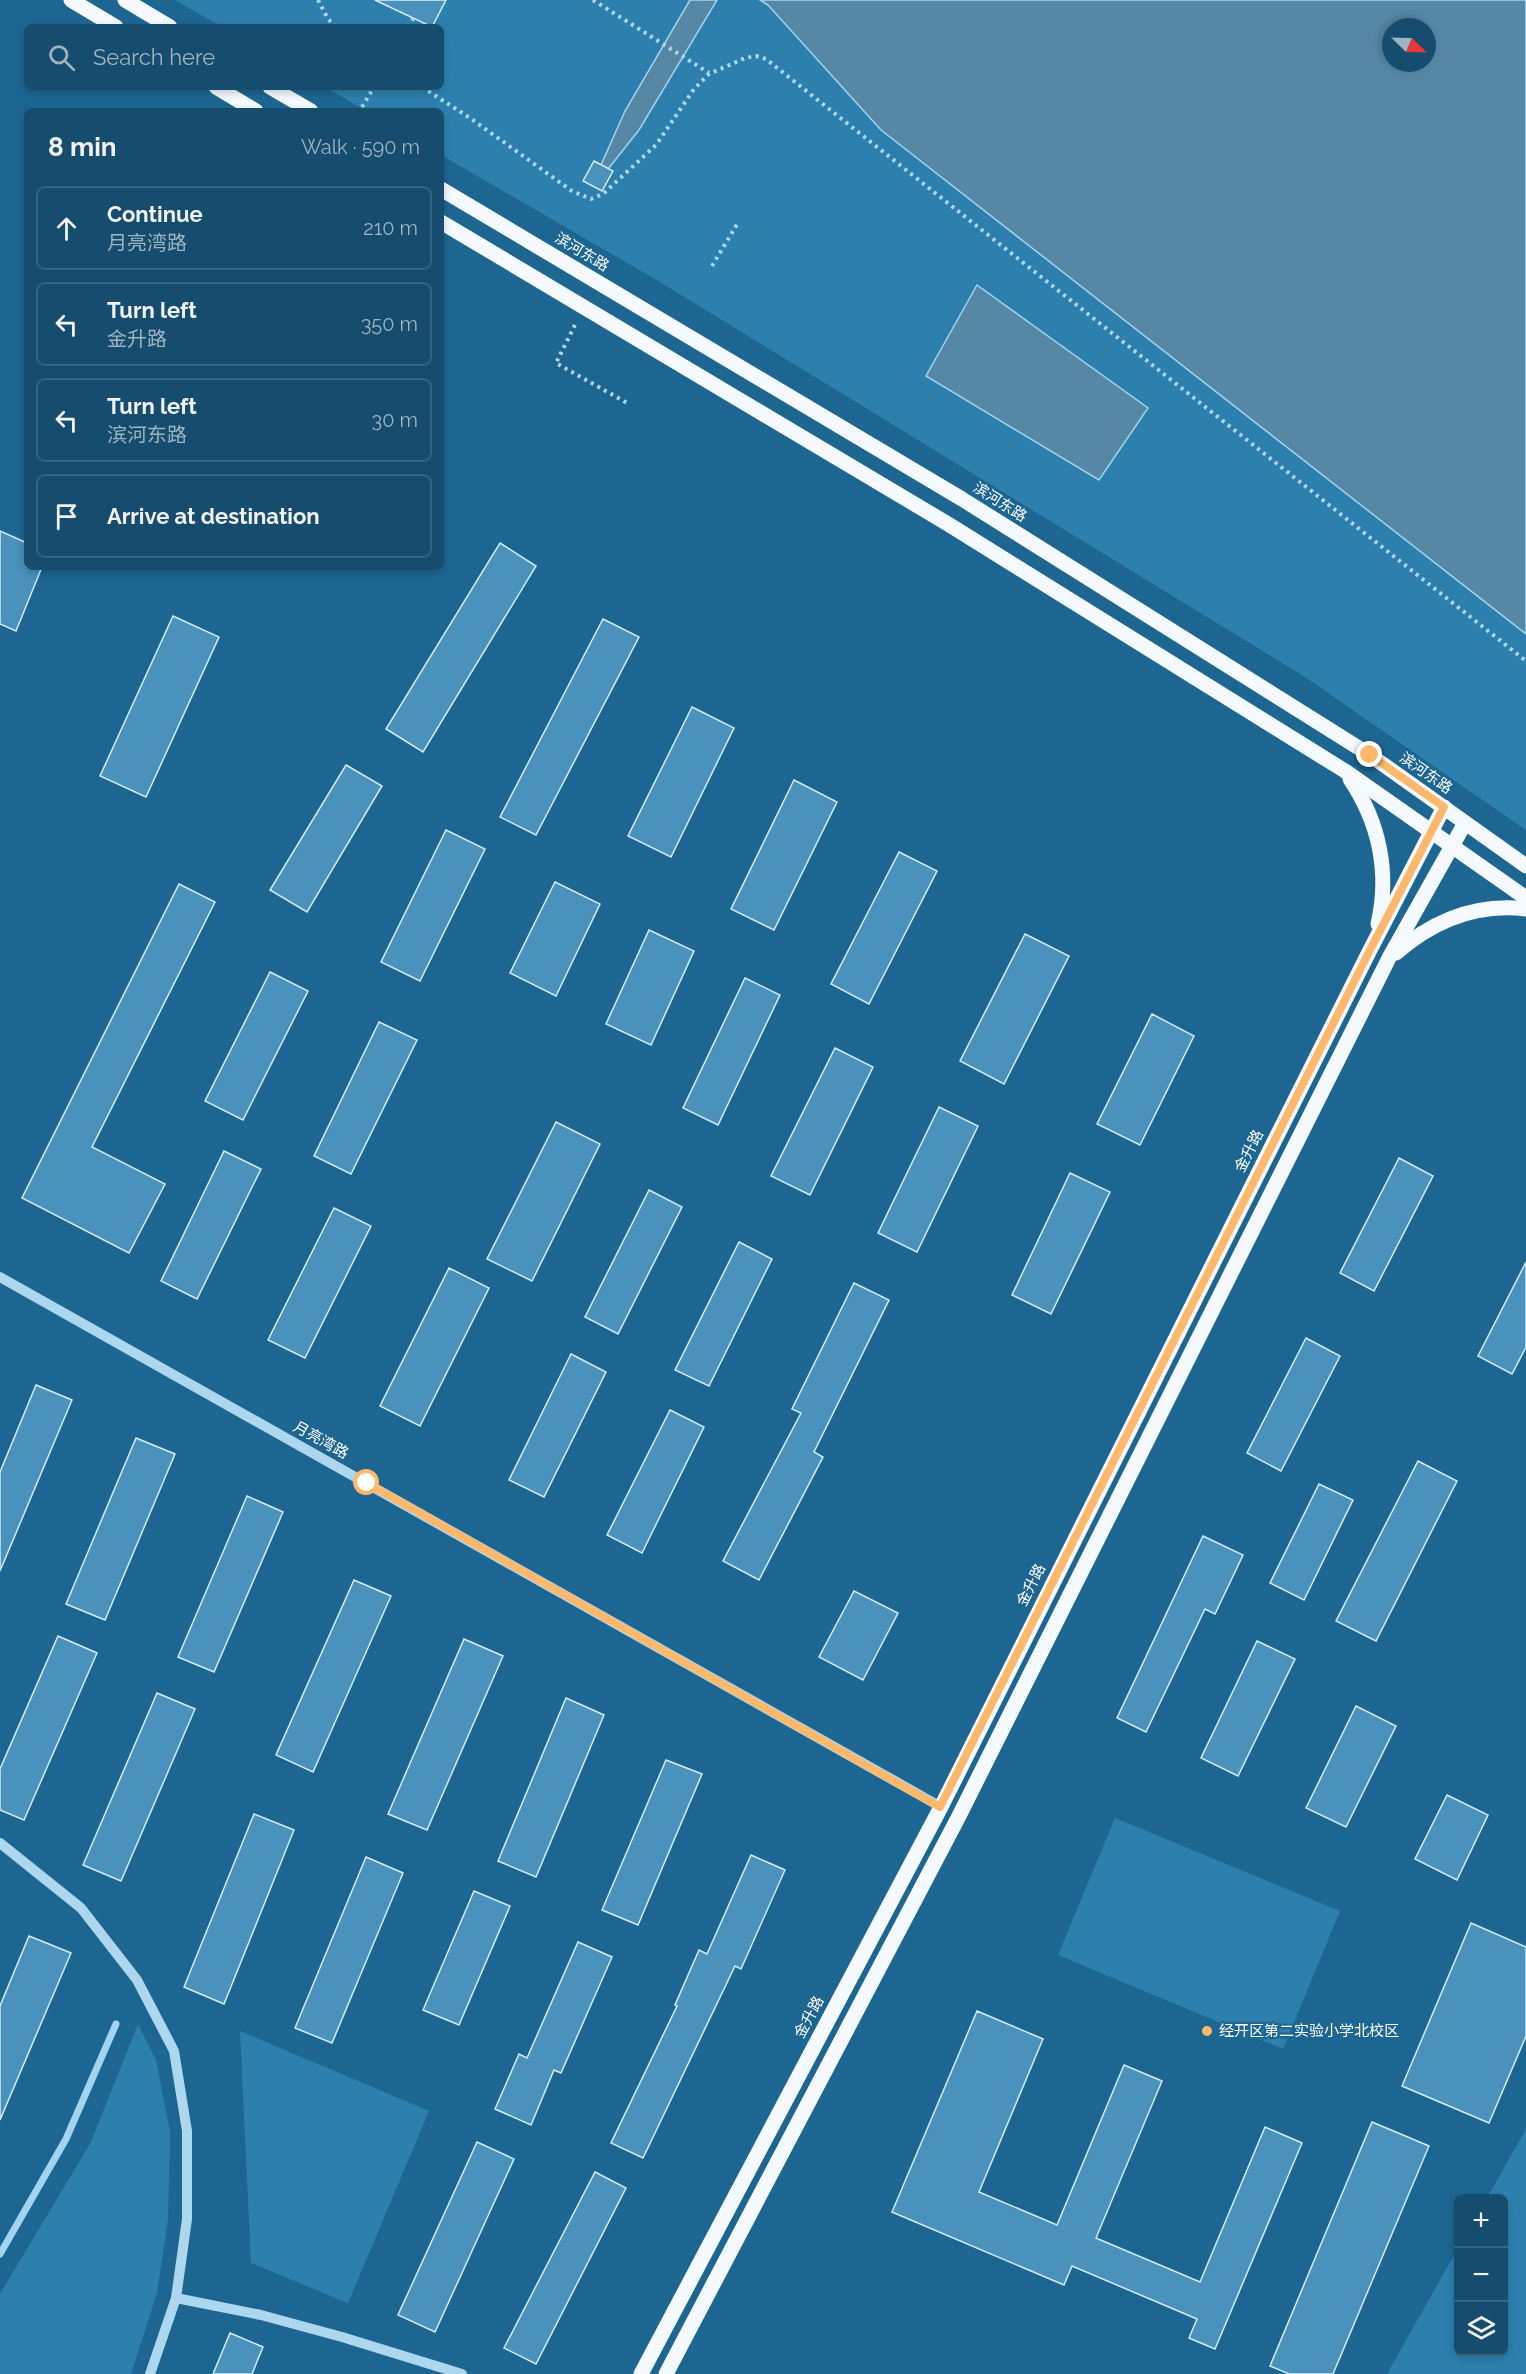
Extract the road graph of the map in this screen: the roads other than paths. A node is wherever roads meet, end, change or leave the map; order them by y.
1 (71, 0) edge
2 (125, 0) edge
3 (111, 24) edge
4 (165, 24) edge
5 (221, 90) edge
6 (275, 90) edge
7 (251, 108) edge
8 (305, 108) edge
9 (444, 191) edge
10 (444, 224) edge
11 (1345, 771) junction
12 (1444, 807) junction
13 (1465, 822) junction
14 (1431, 831) junction
15 (1452, 846) junction
16 (1526, 866) edge
17 (1526, 898) edge
18 (1526, 909) edge
19 (1369, 952) junction
20 (1389, 958) junction
21 (0, 1277) edge
22 (940, 1807) junction
23 (0, 1843) edge
24 (176, 2298) junction
25 (150, 2374) edge
26 (462, 2374) edge
27 (641, 2374) edge
28 (666, 2374) edge

1 - 3 main road
2 - 4 main road
5 - 7 main road
6 - 8 main road
9 - 12 main road, 滨河东路
10 - 11 main road
11 - 14 main road
11 - 19 main road
12 - 13 main road, 滨河东路
12 - 14 main road, 金升路
13 - 15 main road
13 - 16 main road, 滨河东路
14 - 15 main road
14 - 19 main road, 金升路
15 - 17 main road
15 - 20 main road
18 - 20 main road
19 - 22 main road, 金升路
20 - 28 main road
21 - 22 street, 月亮湾路
22 - 27 main road, 金升路
23 - 24 street
24 - 25 street
24 - 26 street

